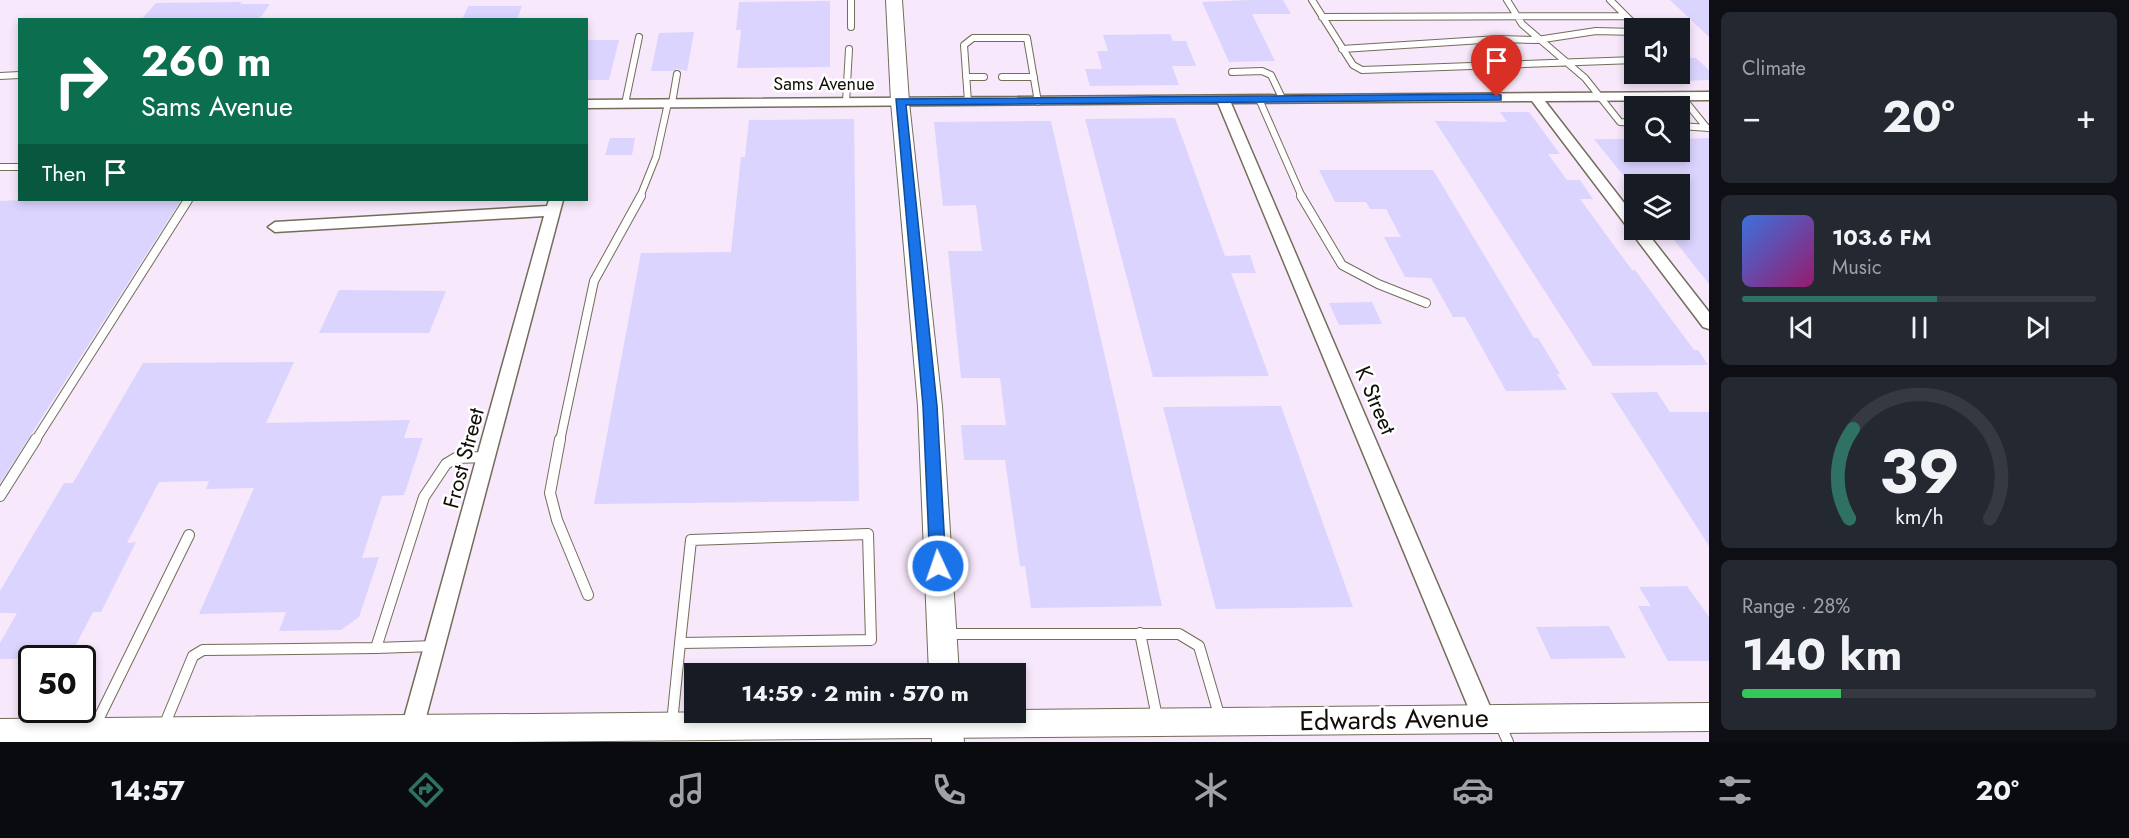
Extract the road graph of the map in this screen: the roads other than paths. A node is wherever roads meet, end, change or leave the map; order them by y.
1 (851, 0) edge
2 (894, 0) edge
3 (1312, 0) edge
4 (1507, 0) edge
5 (1610, 0) edge
6 (1513, 15) junction
7 (1625, 16) joint
8 (1322, 17) junction
9 (851, 27) dead end
10 (1624, 30) edge
11 (639, 37) dead end
12 (1537, 40) junction
13 (849, 49) dead end
14 (1342, 49) junction
15 (1624, 60) edge
16 (1564, 63) junction
17 (1232, 72) dead end
18 (677, 74) dead end
19 (18, 75) edge
20 (0, 76) edge
21 (966, 77) junction
22 (984, 77) dead end
23 (1002, 77) dead end
24 (1034, 77) junction
25 (1600, 96) junction
26 (1624, 96) edge
27 (1690, 96) edge
28 (1709, 96) edge
29 (1535, 97) junction
30 (1282, 98) junction
31 (1223, 99) junction
32 (1259, 99) junction
33 (846, 102) junction
34 (900, 102) junction
35 (968, 102) junction
36 (1038, 102) junction
37 (588, 104) edge
38 (625, 104) junction
39 (670, 104) junction
40 (1690, 107) edge
41 (1624, 122) edge
42 (1690, 127) edge
43 (1708, 128) edge
44 (0, 167) edge
45 (18, 167) edge
46 (187, 201) edge
47 (471, 201) edge
48 (555, 205) edge
49 (1624, 212) edge
50 (464, 216) junction
51 (275, 227) dead end
52 (1645, 240) edge
53 (1426, 303) dead end
54 (1709, 323) edge
55 (486, 457) junction
56 (0, 496) edge
57 (189, 535) dead end
58 (588, 595) dead end
59 (1140, 633) junction
60 (942, 634) junction
61 (680, 643) junction
62 (436, 646) junction
63 (376, 648) junction
64 (943, 663) edge
65 (1709, 717) edge
66 (1221, 721) junction
67 (1158, 722) junction
68 (672, 726) junction
69 (947, 726) edge
70 (1496, 726) edge
71 (161, 732) junction
72 (0, 734) edge
73 (598, 734) edge
74 (411, 735) edge
75 (76, 736) edge
76 (315, 736) edge

1 - 9 lane
2 - 34 main road
3 - 8 lane
4 - 6 lane
5 - 7 lane
6 - 7 lane
6 - 8 lane
6 - 12 lane
8 - 14 lane
10 - 12 lane
11 - 38 lane
12 - 14 lane
12 - 16 lane
13 - 33 lane
14 - 16 lane
15 - 16 lane
16 - 25 lane
17 - 30 lane
18 - 39 lane
19 - 20 lane
21 - 22 lane
21 - 24 lane
21 - 35 lane
23 - 24 lane
24 - 36 lane
25 - 26 street, Sams Avenue
25 - 29 street, Sams Avenue
25 - 41 lane
27 - 28 street, Sams Avenue
29 - 30 street, Sams Avenue
29 - 49 street
30 - 32 street, Sams Avenue
31 - 32 street, Sams Avenue
31 - 36 street, Sams Avenue
31 - 70 street, K Street
32 - 53 lane
33 - 34 street, Sams Avenue
33 - 39 street, Sams Avenue
34 - 35 street, Sams Avenue
34 - 60 main road
35 - 36 street, Sams Avenue
37 - 38 street, Sams Avenue
38 - 39 street, Sams Avenue
39 - 58 lane
40 - 43 lane
42 - 43 lane
44 - 45 lane
46 - 56 lane
47 - 50 street
48 - 50 street
48 - 55 street, Frost Street
50 - 51 street
52 - 54 street
55 - 62 street, Frost Street
55 - 63 lane
57 - 75 lane
59 - 60 lane
59 - 66 lane
59 - 67 lane
60 - 64 main road
61 - 61 lane
61 - 68 lane
62 - 63 lane
62 - 74 street, Frost Street
63 - 71 lane
65 - 70 street, Edwards Avenue
66 - 67 street, Edwards Avenue
66 - 70 street, Edwards Avenue
67 - 69 street, Edwards Avenue
68 - 69 street, Edwards Avenue
68 - 73 street, Edwards Avenue
71 - 75 street, Edwards Avenue
71 - 76 street, Edwards Avenue
72 - 75 street, Edwards Avenue
73 - 74 street, Edwards Avenue
74 - 76 street, Edwards Avenue

